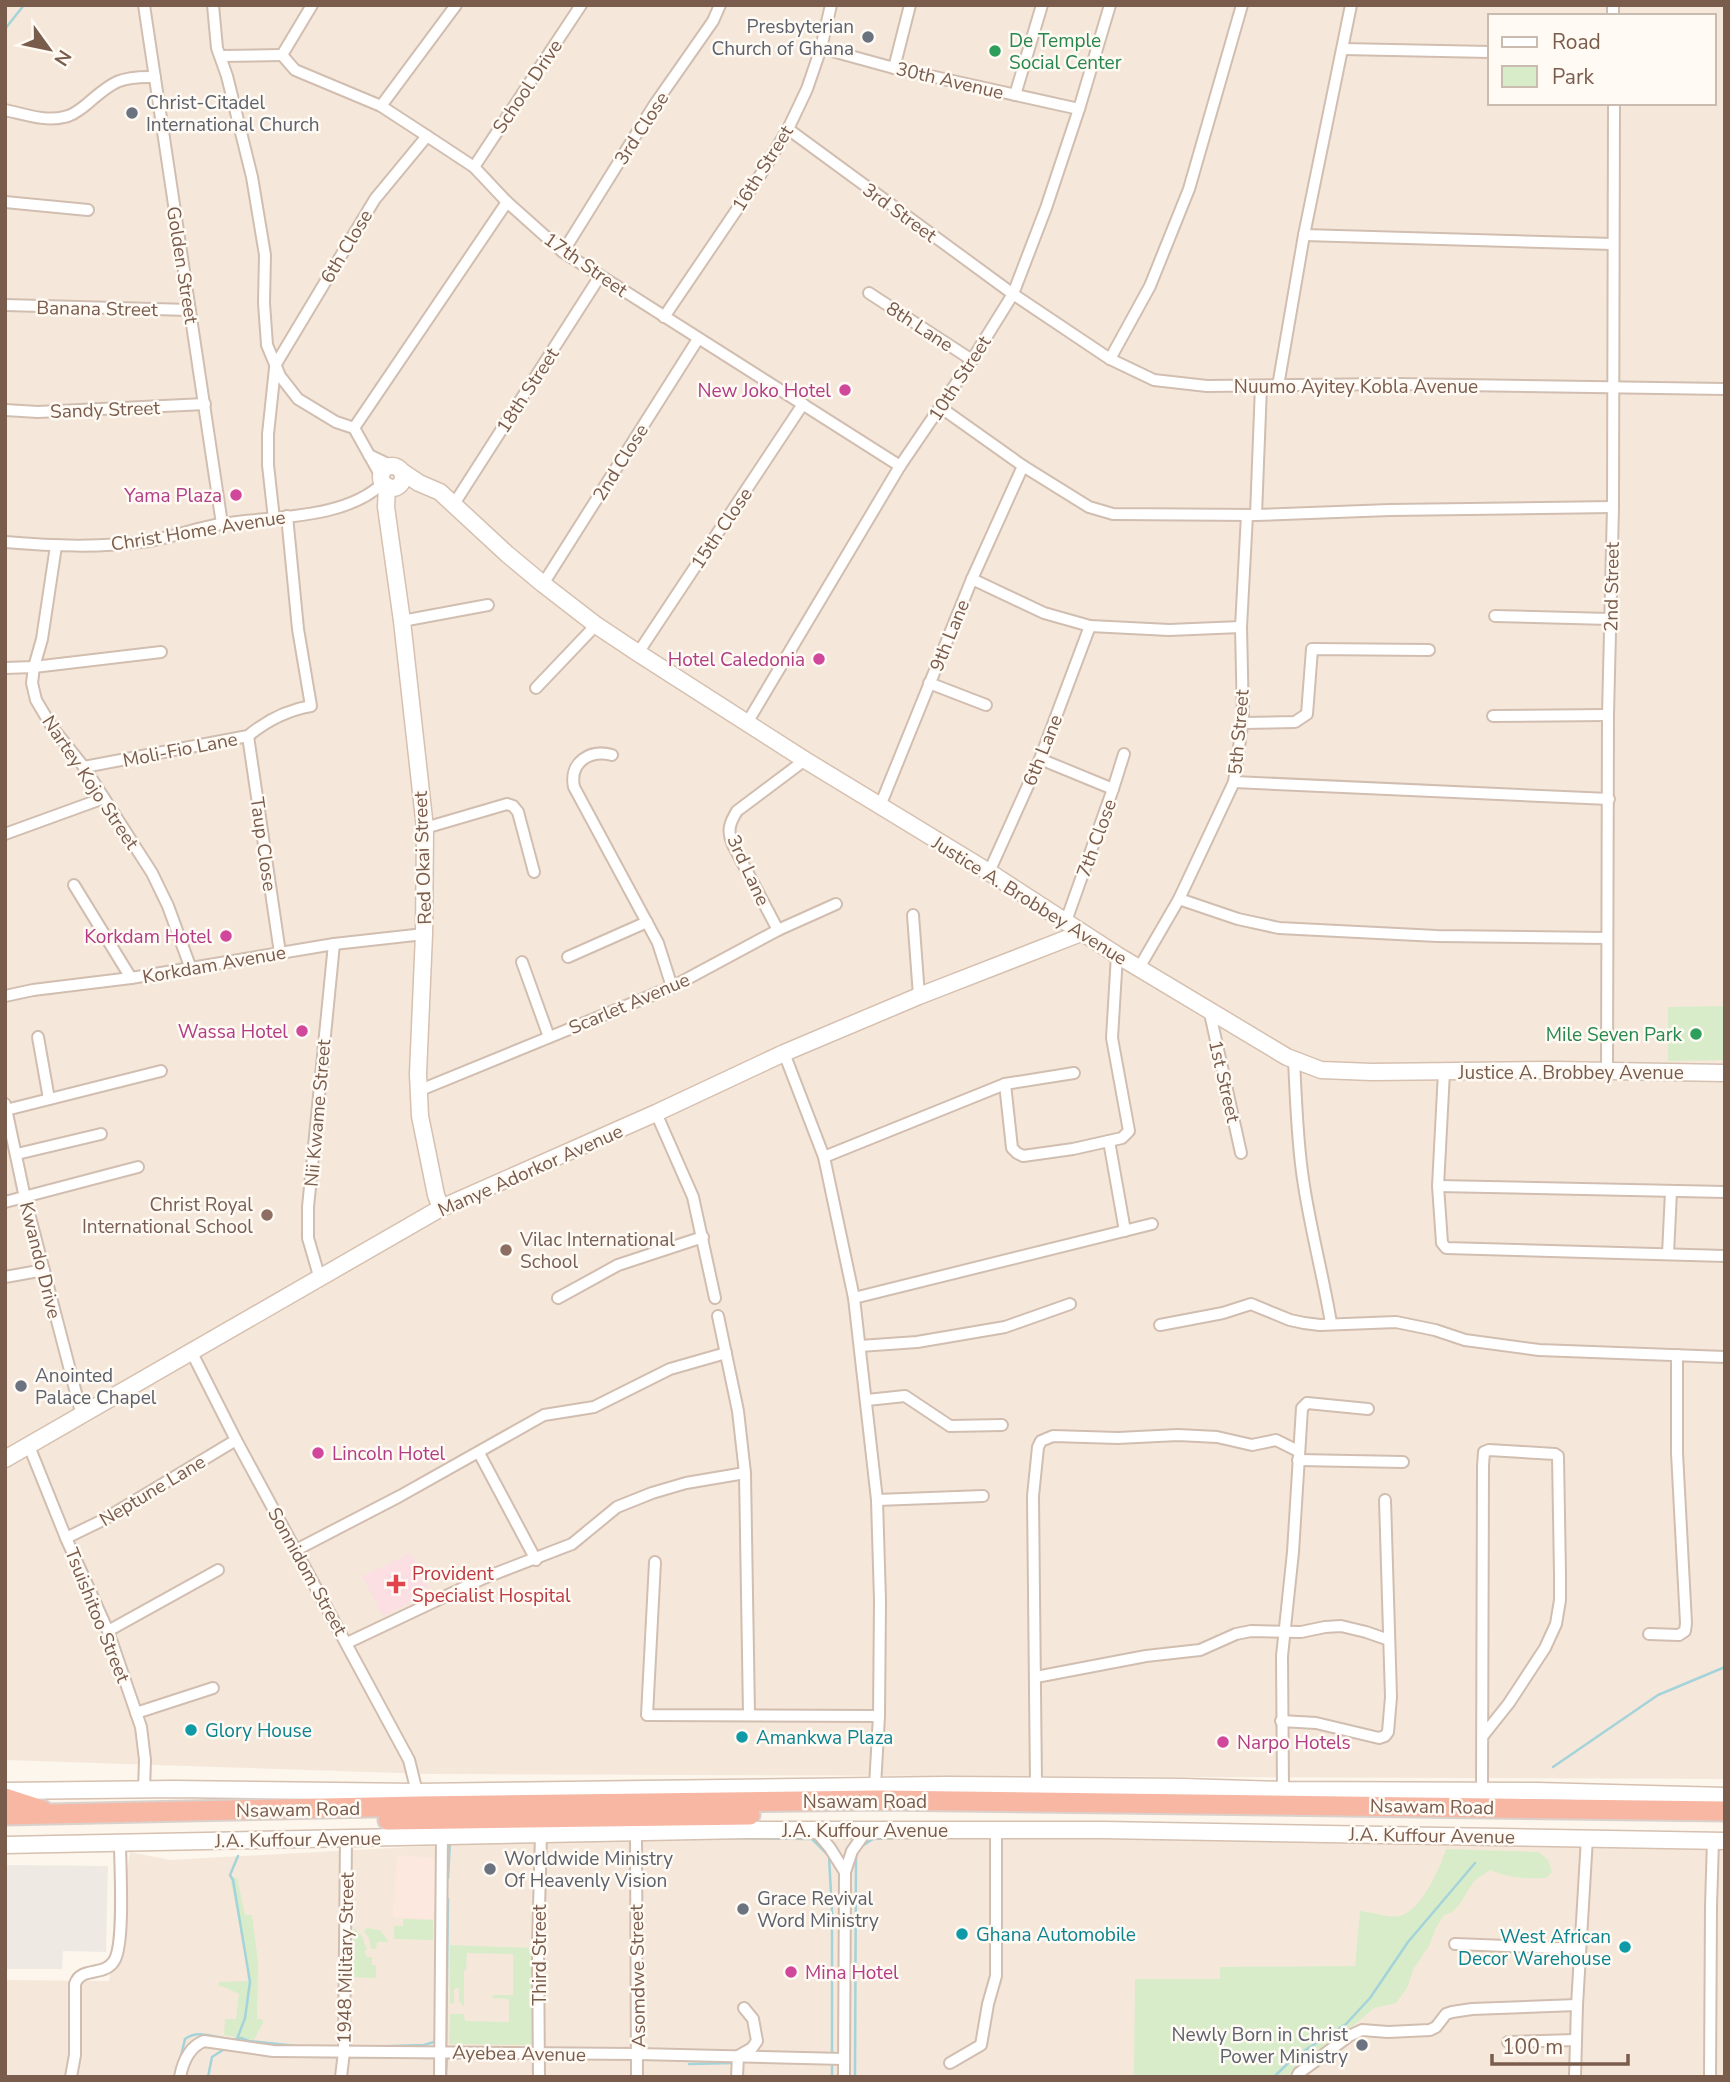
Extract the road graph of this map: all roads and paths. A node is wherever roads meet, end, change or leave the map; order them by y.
1 (144, 5) edge
2 (213, 5) edge
3 (312, 5) edge
4 (456, 5) edge
5 (581, 5) edge
6 (720, 5) edge
7 (831, 5) edge
8 (911, 5) edge
9 (1042, 5) edge
10 (1110, 5) edge
11 (1242, 5) edge
12 (1351, 5) edge
13 (821, 48) junction
14 (1343, 49) junction
15 (1488, 52) edge
16 (282, 55) junction
17 (221, 56) junction
18 (894, 68) junction
19 (155, 78) junction
20 (1016, 95) junction
21 (1614, 105) edge
22 (381, 106) junction
23 (1079, 109) junction
24 (5, 110) edge
25 (788, 129) junction
26 (427, 136) junction
27 (474, 167) junction
28 (5, 202) edge
29 (506, 202) junction
30 (88, 210) dead end
31 (1304, 235) junction
32 (1613, 244) junction
33 (563, 252) junction
34 (600, 276) junction
35 (869, 293) dead end
36 (1013, 294) junction
37 (5, 305) edge
38 (190, 310) junction
39 (664, 317) junction
40 (698, 339) junction
41 (1111, 359) junction
42 (972, 360) junction
43 (276, 366) junction
44 (1261, 386) junction
45 (1278, 386) junction
46 (1613, 387) junction
47 (1725, 389) edge
48 (205, 404) junction
49 (803, 404) junction
50 (940, 407) junction
51 (5, 410) edge
52 (354, 428) junction
53 (369, 455) junction
54 (900, 466) junction
55 (1023, 466) junction
56 (392, 479) junction
57 (454, 504) junction
58 (1613, 507) junction
59 (1252, 515) junction
60 (287, 516) junction
61 (274, 519) junction
62 (222, 524) junction
63 (5, 542) edge
64 (56, 546) junction
65 (972, 579) junction
66 (543, 584) junction
67 (488, 605) dead end
68 (1495, 616) dead end
69 (1610, 619) junction
70 (402, 621) junction
71 (596, 625) junction
72 (1090, 626) junction
73 (1241, 627) junction
74 (1429, 650) dead end
75 (161, 652) dead end
76 (638, 653) junction
77 (34, 667) junction
78 (5, 668) edge
79 (929, 683) junction
80 (536, 688) dead end
81 (986, 705) dead end
82 (1608, 715) junction
83 (1493, 716) dead end
84 (747, 723) junction
85 (1242, 723) junction
86 (248, 736) junction
87 (1124, 754) dead end
88 (612, 755) dead end
89 (1040, 759) junction
90 (805, 760) junction
91 (84, 767) junction
92 (1234, 782) junction
93 (1113, 789) junction
94 (104, 798) junction
95 (1609, 799) junction
96 (880, 806) junction
97 (425, 828) junction
98 (5, 834) edge
99 (534, 872) dead end
100 (989, 872) junction
101 (74, 885) dead end
102 (1179, 898) junction
103 (836, 904) dead end
104 (913, 915) dead end
105 (647, 922) junction
106 (1066, 922) junction
107 (778, 930) junction
108 (1081, 933) junction
109 (424, 934) junction
110 (1607, 938) junction
111 (334, 944) junction
112 (280, 953) junction
113 (1116, 955) junction
114 (568, 957) dead end
115 (522, 962) dead end
116 (1139, 968) junction
117 (191, 969) junction
118 (131, 978) junction
119 (672, 986) junction
120 (5, 996) edge
121 (919, 996) junction
122 (1209, 1009) junction
123 (38, 1037) dead end
124 (549, 1037) junction
125 (784, 1053) junction
126 (1294, 1060) junction
127 (161, 1071) dead end
128 (1607, 1071) junction
129 (1444, 1072) junction
130 (1074, 1073) dead end
131 (1725, 1073) edge
132 (1005, 1083) junction
133 (418, 1091) junction
134 (49, 1099) junction
135 (6, 1107) edge
136 (656, 1113) junction
137 (101, 1134) dead end
138 (1109, 1141) junction
139 (1241, 1153) dead end
140 (17, 1154) junction
141 (824, 1157) junction
142 (138, 1167) dead end
143 (1438, 1186) junction
144 (1671, 1191) junction
145 (1725, 1192) edge
146 (25, 1198) junction
147 (5, 1202) edge
148 (441, 1208) junction
149 (1152, 1224) dead end
150 (1125, 1231) junction
151 (703, 1237) junction
152 (1668, 1254) junction
153 (1725, 1255) edge
154 (44, 1270) junction
155 (5, 1277) edge
156 (320, 1279) junction
157 (558, 1298) dead end
158 (715, 1298) dead end
159 (854, 1298) junction
160 (1070, 1304) dead end
161 (718, 1315) dead end
162 (1331, 1323) junction
163 (1160, 1325) dead end
164 (860, 1346) junction
165 (192, 1353) junction
166 (726, 1353) junction
167 (1677, 1355) junction
168 (1725, 1357) edge
169 (866, 1400) junction
170 (1368, 1409) dead end
171 (82, 1416) junction
172 (1003, 1424) dead end
173 (236, 1440) junction
174 (29, 1446) junction
175 (479, 1453) junction
176 (1298, 1456) junction
177 (5, 1459) edge
178 (1403, 1462) dead end
179 (745, 1473) junction
180 (983, 1496) dead end
181 (877, 1500) junction
182 (1385, 1500) dead end
183 (66, 1538) junction
184 (296, 1550) junction
185 (536, 1560) junction
186 (654, 1562) dead end
187 (218, 1570) dead end
188 (108, 1631) junction
189 (1284, 1631) junction
190 (1649, 1634) dead end
191 (1389, 1640) junction
192 (347, 1643) junction
193 (1036, 1677) junction
194 (213, 1688) dead end
195 (136, 1713) junction
196 (749, 1714) junction
197 (878, 1716) junction
198 (1281, 1720) junction
199 (1482, 1737) junction
200 (875, 1786) junction
201 (1036, 1786) junction
202 (144, 1790) junction
203 (1283, 1790) junction
204 (5, 1791) edge
205 (1482, 1791) junction
206 (417, 1792) junction
207 (1725, 1796) edge
208 (5, 1798) edge
209 (1392, 1811) junction
210 (1725, 1811) edge
211 (5, 1815) edge
212 (63, 1815) junction
213 (1725, 1824) edge
214 (5, 1828) edge
215 (867, 1830) junction
216 (996, 1830) junction
217 (816, 1831) junction
218 (636, 1832) junction
219 (541, 1833) junction
220 (442, 1835) junction
221 (346, 1838) junction
222 (1587, 1838) junction
223 (1719, 1841) edge
224 (120, 1842) junction
225 (5, 1845) edge
226 (845, 1871) junction
227 (1455, 1944) dead end
228 (1580, 1949) junction
229 (1577, 2005) junction
230 (744, 2008) dead end
231 (1576, 2040) junction
232 (1507, 2042) dead end
233 (344, 2052) junction
234 (440, 2052) junction
235 (539, 2054) junction
236 (638, 2054) junction
237 (738, 2056) junction
238 (844, 2059) junction
239 (950, 2063) dead end
240 (71, 2077) edge
241 (180, 2077) edge
242 (341, 2077) edge
243 (439, 2077) edge
244 (539, 2077) edge
245 (637, 2077) edge
246 (737, 2077) edge
247 (844, 2077) edge
248 (1297, 2077) edge
249 (1576, 2077) edge
250 (1710, 2077) edge

1 - 19 street, Golden Street
2 - 17 street
3 - 16 street
4 - 22 street
5 - 27 street, School Drive
6 - 33 street, 3rd Close
7 - 13 street, 16th Street
8 - 18 street
9 - 20 street
10 - 23 street, 10th Street
11 - 41 street
12 - 14 street
13 - 18 street, 30th Avenue
13 - 25 street, 16th Street
14 - 15 street
14 - 31 street
16 - 17 street
16 - 22 street, 17th Street
17 - 43 street
18 - 20 street, 30th Avenue
19 - 24 street
19 - 38 street, Golden Street
20 - 23 street, 30th Avenue
21 - 32 street, 2nd Street
22 - 26 street, 17th Street
23 - 36 street, 10th Street
25 - 36 street, 3rd Street
25 - 39 street, 16th Street
26 - 27 street, 17th Street
26 - 43 street, 6th Close
27 - 29 street, 17th Street
28 - 30 street
29 - 33 street, 17th Street
29 - 52 street
31 - 32 street
31 - 45 street
32 - 46 street, 2nd Street
33 - 34 street, 17th Street
34 - 39 street, 17th Street
34 - 57 street, 18th Street
35 - 42 street, 8th Lane
36 - 41 street, Nuumo Ayitey Kobla Avenue
36 - 42 street, 10th Street
37 - 38 street, Banana Street
38 - 48 street, Golden Street
39 - 40 street, 17th Street
40 - 49 street, 17th Street
40 - 66 street, 2nd Close
41 - 44 street, Nuumo Ayitey Kobla Avenue
42 - 50 street, 10th Street
43 - 52 street
43 - 61 street
44 - 45 street, Nuumo Ayitey Kobla Avenue
44 - 59 street, 5th Street
45 - 46 street, Nuumo Ayitey Kobla Avenue
46 - 47 street, Nuumo Ayitey Kobla Avenue
46 - 58 street, 2nd Street
48 - 51 street, Sandy Street
48 - 62 street, Golden Street
49 - 54 street, 17th Street
49 - 76 street, 15th Close
50 - 54 street, 10th Street
50 - 55 street
52 - 53 street
53 - 56 street
53 - 56 street
54 - 84 street, 10th Street
55 - 59 street
55 - 65 street, 9th Lane
56 - 57 street, Justice A. Brobbey Avenue
56 - 60 street, Christ Home Avenue
56 - 70 street, Red Okai Street
57 - 66 street, Justice A. Brobbey Avenue
58 - 59 street
58 - 69 street, 2nd Street
59 - 73 street, 5th Street
60 - 61 street, Christ Home Avenue
60 - 86 street, Moli-Fio Lane
61 - 62 street, Christ Home Avenue
62 - 64 street, Christ Home Avenue
63 - 64 street, Christ Home Avenue
64 - 77 street, Nartey Kojo Street
65 - 72 street
65 - 79 street, 9th Lane
66 - 71 street, Justice A. Brobbey Avenue
67 - 70 street
68 - 69 street
69 - 82 street, 2nd Street
70 - 97 street, Red Okai Street
71 - 76 street, Justice A. Brobbey Avenue
71 - 80 street
72 - 73 street
72 - 89 street, 6th Lane
73 - 85 street, 5th Street
74 - 85 street
75 - 77 street
76 - 84 street, Justice A. Brobbey Avenue
77 - 78 street
77 - 91 street, Nartey Kojo Street
79 - 81 street
79 - 96 street, 9th Lane
82 - 83 street
82 - 95 street, 2nd Street
84 - 90 street, Justice A. Brobbey Avenue
85 - 92 street, 5th Street
86 - 91 street, Moli-Fio Lane
86 - 112 street, Taup Close
87 - 93 street, 7th Close
88 - 105 street
89 - 93 street
89 - 100 street, 6th Lane
90 - 96 street, Justice A. Brobbey Avenue
90 - 107 street, 3rd Lane
91 - 94 street, Nartey Kojo Street
92 - 95 street
92 - 102 street, 5th Street
93 - 106 street, 7th Close
94 - 98 street
94 - 117 street, Nartey Kojo Street
95 - 110 street, 2nd Street
96 - 100 street, Justice A. Brobbey Avenue
97 - 99 street
97 - 109 street, Red Okai Street
100 - 106 street, Justice A. Brobbey Avenue
101 - 118 street
102 - 110 street
102 - 116 street, 5th Street
103 - 107 street, Scarlet Avenue
104 - 121 street
105 - 114 street
105 - 119 street
106 - 108 street, Justice A. Brobbey Avenue
107 - 119 street, Scarlet Avenue
108 - 113 street, Justice A. Brobbey Avenue
108 - 121 street, Manye Adorkor Avenue
109 - 111 street, Korkdam Avenue
109 - 133 street, Red Okai Street
110 - 128 street, 2nd Street
111 - 112 street, Korkdam Avenue
111 - 156 street, Nii Kwame Street
112 - 117 street, Korkdam Avenue
113 - 116 street, Justice A. Brobbey Avenue
113 - 138 street
115 - 124 street
116 - 122 street, Justice A. Brobbey Avenue
117 - 118 street, Korkdam Avenue
118 - 120 street, Korkdam Avenue
119 - 124 street, Scarlet Avenue
121 - 125 street, Manye Adorkor Avenue
122 - 126 street, Justice A. Brobbey Avenue
122 - 139 street, 1st Street
123 - 134 street
124 - 133 street, Scarlet Avenue
125 - 136 street, Manye Adorkor Avenue
125 - 141 street
126 - 129 street, Justice A. Brobbey Avenue
126 - 162 street
127 - 134 street
128 - 129 street, Justice A. Brobbey Avenue
128 - 131 street, Justice A. Brobbey Avenue
129 - 143 street
130 - 132 street
132 - 138 street
132 - 141 street
133 - 148 street, Red Okai Street
134 - 135 street
135 - 140 street, Kwando Drive
136 - 148 street, Manye Adorkor Avenue
136 - 151 street
137 - 140 street
138 - 150 street
140 - 146 street, Kwando Drive
141 - 159 street
142 - 146 street
143 - 144 street
143 - 152 street
144 - 145 street
144 - 152 street
146 - 147 street
146 - 154 street, Kwando Drive
148 - 156 street, Manye Adorkor Avenue
149 - 150 street
150 - 159 street
151 - 157 street
151 - 158 street
152 - 153 street
154 - 155 street
154 - 171 street, Kwando Drive
156 - 165 street, Manye Adorkor Avenue
159 - 164 street
160 - 164 street
161 - 166 street
162 - 163 street
162 - 167 street
164 - 169 street
165 - 171 street, Manye Adorkor Avenue
165 - 173 street, Sonnidom Street
166 - 175 street
166 - 179 street
167 - 168 street
167 - 190 street
169 - 172 street
169 - 181 street
170 - 176 street
171 - 174 street, Manye Adorkor Avenue
173 - 183 street, Neptune Lane
173 - 184 street, Sonnidom Street
174 - 177 street, Manye Adorkor Avenue
174 - 183 street, Tsuishitoo Street
175 - 184 street
175 - 185 street
176 - 178 street
176 - 189 street
176 - 193 street
179 - 185 street
179 - 196 street
180 - 181 street
181 - 197 street
182 - 191 street
183 - 188 street, Tsuishitoo Street
184 - 192 street, Sonnidom Street
185 - 192 street
186 - 196 street
187 - 188 street
188 - 195 street, Tsuishitoo Street
189 - 191 street
189 - 193 street
189 - 198 street
191 - 198 street
192 - 206 street, Sonnidom Street
193 - 201 street
194 - 195 street
195 - 202 street, Tsuishitoo Street
196 - 197 street
197 - 200 street
198 - 203 street
199 - 199 street
199 - 205 street
200 - 201 street
200 - 206 street
201 - 203 street
202 - 204 street
202 - 206 street
203 - 205 street
205 - 207 street
208 - 212 highway
209 - 210 highway, Nsawam Road
209 - 212 highway, Nsawam Road
209 - 213 highway, Nsawam Road
209 - 214 highway, Nsawam Road
211 - 212 highway, Nsawam Road
215 - 216 street, J.A. Kuffour Avenue
215 - 217 street, J.A. Kuffour Avenue
215 - 226 street
216 - 222 street, J.A. Kuffour Avenue
216 - 239 street
217 - 218 street, J.A. Kuffour Avenue
217 - 226 street
218 - 219 street, J.A. Kuffour Avenue
218 - 236 street, Asomdwe Street
219 - 220 street, J.A. Kuffour Avenue
219 - 235 street, Third Street
220 - 221 street, J.A. Kuffour Avenue
220 - 234 street
221 - 224 street, J.A. Kuffour Avenue
221 - 233 street, 1948 Military Street
222 - 223 street, J.A. Kuffour Avenue
222 - 228 street
223 - 250 street
224 - 225 street, J.A. Kuffour Avenue
224 - 240 street
226 - 238 street
227 - 228 street
228 - 229 street
229 - 231 street
229 - 248 street
230 - 237 street
231 - 232 street
231 - 249 street
233 - 234 street, Ayebea Avenue
233 - 241 street, Ayebea Avenue
233 - 242 street, 1948 Military Street
234 - 235 street, Ayebea Avenue
234 - 243 street
235 - 236 street, Ayebea Avenue
235 - 244 street, Third Street
236 - 237 street, Ayebea Avenue
236 - 245 street, Asomdwe Street
237 - 238 street, Ayebea Avenue
237 - 246 street
238 - 247 street

